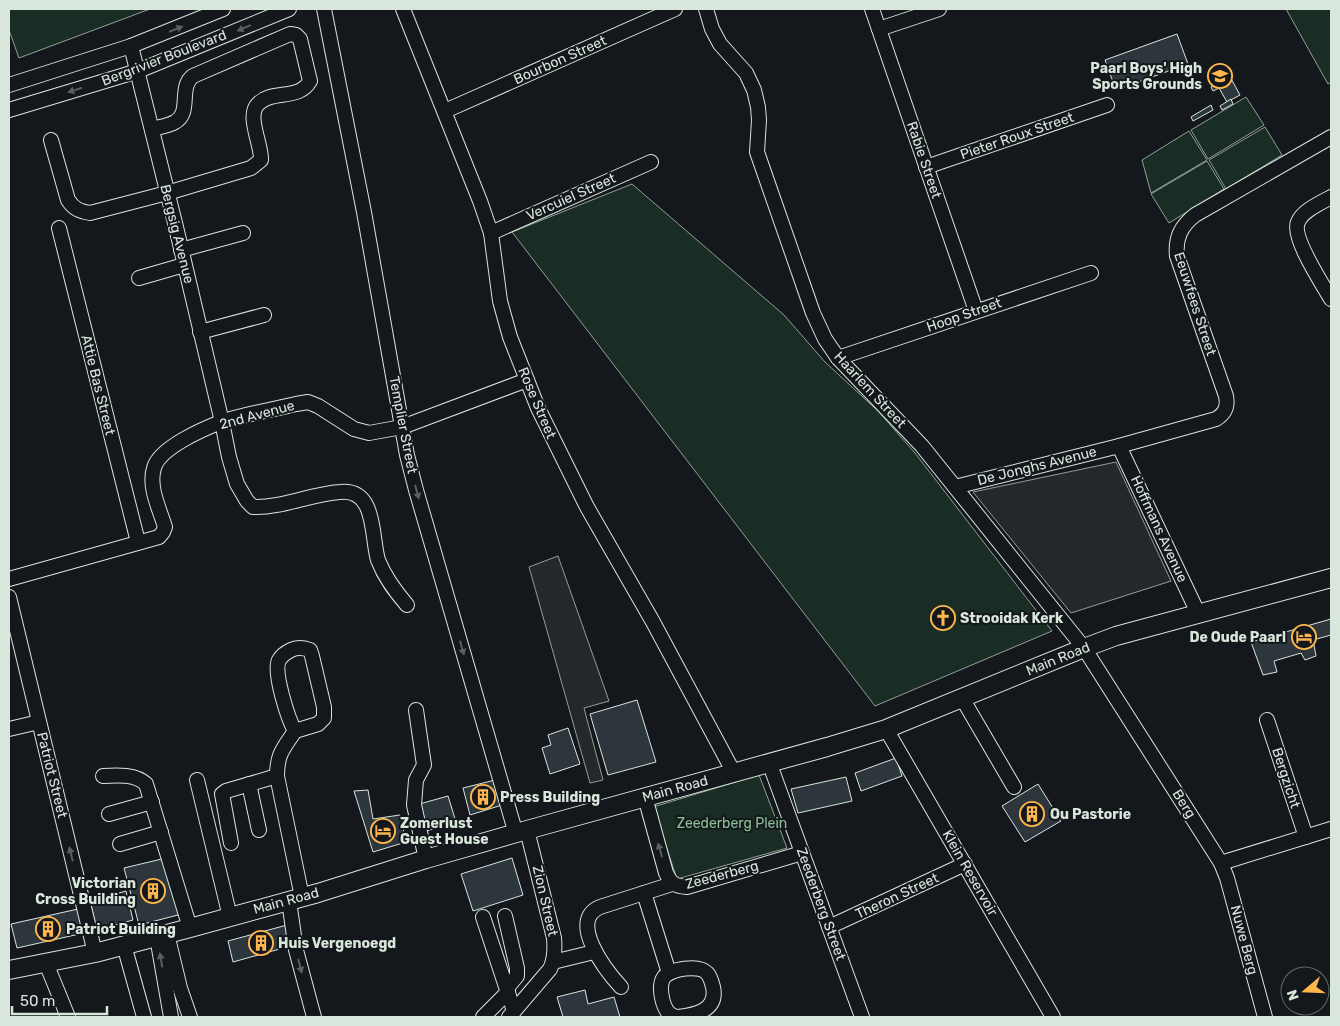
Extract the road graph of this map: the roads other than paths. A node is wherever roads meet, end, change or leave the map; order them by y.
1 (222, 9) edge
2 (288, 9) edge
3 (324, 9) edge
4 (403, 9) edge
5 (675, 9) edge
6 (706, 9) edge
7 (872, 9) edge
8 (939, 9) edge
9 (879, 29) junction
10 (131, 46) junction
11 (138, 71) junction
12 (9, 85) edge
13 (1107, 105) dead end
14 (9, 110) edge
15 (445, 111) junction
16 (152, 129) junction
17 (1331, 138) edge
18 (51, 140) dead end
19 (652, 162) dead end
20 (926, 167) junction
21 (167, 193) junction
22 (1331, 197) edge
23 (59, 228) dead end
24 (491, 232) junction
25 (243, 233) dead end
26 (181, 250) junction
27 (184, 265) junction
28 (1091, 273) dead end
29 (139, 278) dead end
30 (1331, 299) edge
31 (976, 311) junction
32 (264, 315) dead end
33 (200, 332) junction
34 (838, 358) junction
35 (527, 380) junction
36 (222, 422) junction
37 (402, 427) junction
38 (1119, 446) junction
39 (955, 487) junction
40 (138, 542) junction
41 (1331, 578) edge
42 (9, 579) edge
43 (9, 598) edge
44 (407, 605) dead end
45 (1198, 613) junction
46 (1084, 648) junction
47 (962, 698) junction
48 (416, 710) dead end
49 (1267, 720) dead end
50 (39, 722) junction
51 (9, 729) edge
52 (886, 729) junction
53 (295, 731) junction
54 (769, 762) junction
55 (734, 772) junction
56 (103, 776) dead end
57 (277, 776) junction
58 (198, 780) dead end
59 (249, 784) junction
60 (1014, 787) dead end
61 (645, 797) junction
62 (152, 802) junction
63 (109, 814) dead end
64 (1331, 829) edge
65 (260, 830) dead end
66 (161, 832) junction
67 (522, 832) junction
68 (1306, 837) junction
69 (231, 843) dead end
70 (120, 844) dead end
71 (802, 853) junction
72 (426, 859) junction
73 (1221, 863) junction
74 (965, 864) junction
75 (672, 884) junction
76 (644, 893) junction
77 (295, 899) junction
78 (505, 916) dead end
79 (230, 917) junction
80 (483, 917) dead end
81 (190, 928) junction
82 (829, 928) junction
83 (162, 935) junction
84 (124, 945) junction
85 (594, 952) junction
86 (95, 953) junction
87 (553, 962) junction
88 (46, 963) junction
89 (9, 970) edge
90 (669, 973) junction
91 (621, 988) dead end
92 (507, 990) junction
93 (512, 1014) edge
94 (68, 1017) edge
95 (144, 1017) edge
96 (171, 1017) edge
97 (190, 1017) edge
98 (314, 1017) edge
99 (483, 1017) edge
100 (677, 1017) edge
101 (862, 1017) edge
102 (1053, 1017) edge
103 (1265, 1017) edge

10 -> 1 street, Bergrivier Boulevard
2 -> 11 street, Bergrivier Boulevard
3 - 37 street, Templier Street
4 - 15 street, Rose Street
5 - 15 street, Bourbon Street
6 - 34 street, Haarlem Street
7 - 9 street, Rabie Street
8 - 9 street
9 - 20 street, Rabie Street
10 - 11 street, Bergsig Avenue
10 - 12 street, Bergrivier Boulevard
11 -> 14 street, Bergrivier Boulevard
11 - 16 street, Bergsig Avenue
13 - 20 street, Pieter Roux Street
15 - 24 street, Rose Street
16 - 21 street, Bergsig Avenue
16 - 21 street
17 - 38 street, Eeuwfees Street
18 - 21 street
19 - 24 street, Vercuiel Street
20 - 31 street, Rabie Street
21 - 26 street, Bergsig Avenue
22 - 30 street
23 - 40 street, Attie Bas Street
24 - 35 street, Rose Street
25 - 26 street
26 - 27 street, Bergsig Avenue
27 - 29 street
27 - 33 street, Bergsig Avenue
28 - 31 street, Hoop Street
31 - 34 street, Hoop Street
32 - 33 street
33 - 36 street, Bergsig Avenue
34 - 39 street, Haarlem Street
35 - 37 street, 2nd Avenue
35 - 55 street, Rose Street
36 - 37 street, 2nd Avenue
36 - 40 street, 2nd Avenue
36 - 44 street, Bergsig Avenue
37 -> 67 street, Templier Street
38 - 39 street, De Jonghs Avenue
38 - 45 street, Hoffmans Avenue
39 - 46 street, Haarlem Street
40 - 42 street, 2nd Avenue
41 - 45 main road, Main Road
43 - 50 street, Patriot Street
45 - 46 main road, Main Road
46 - 47 main road, Main Road
46 - 73 street, Berg
47 - 52 main road, Main Road
47 - 60 street
48 - 72 street
49 - 68 street, Bergzicht
50 - 51 street
86 -> 50 street, Patriot Street
52 - 54 main road, Main Road
52 - 74 street, Klein Reservoir
53 - 53 street
53 - 57 street
54 - 55 main road, Main Road
54 - 71 street, Zeederberg Street
55 - 61 main road, Main Road
56 - 62 street
57 - 59 street
57 - 77 street
58 - 79 street
59 - 65 street
59 - 69 street
61 - 67 main road, Main Road
75 -> 61 street, Zeederberg
62 - 63 street
62 - 66 street
64 - 68 street
66 - 70 street
66 - 81 street
67 - 72 main road, Main Road
67 - 87 street, Zion Street
68 - 73 street
71 - 75 street, Zeederberg
71 - 82 street, Zeederberg Street
72 - 77 main road, Main Road
73 - 103 street, Nuwe Berg
74 - 82 street, Theron Street
74 - 102 street, Klein Reservoir
75 - 76 street
76 - 85 street
76 - 90 street
77 - 79 main road, Main Road
77 -> 98 street
78 - 92 street
79 - 81 main road, Main Road
80 - 92 street
81 - 83 main road, Main Road
82 - 101 street, Zeederberg Street
83 - 84 main road, Main Road
96 -> 83 street
83 - 97 street
84 - 86 main road, Main Road
84 - 95 street
85 - 87 street
85 - 91 street
86 - 88 main road, Main Road
87 - 93 street
88 - 89 main road, Main Road
88 - 94 street
90 - 100 street
90 - 100 street
92 - 93 street
92 - 99 street

